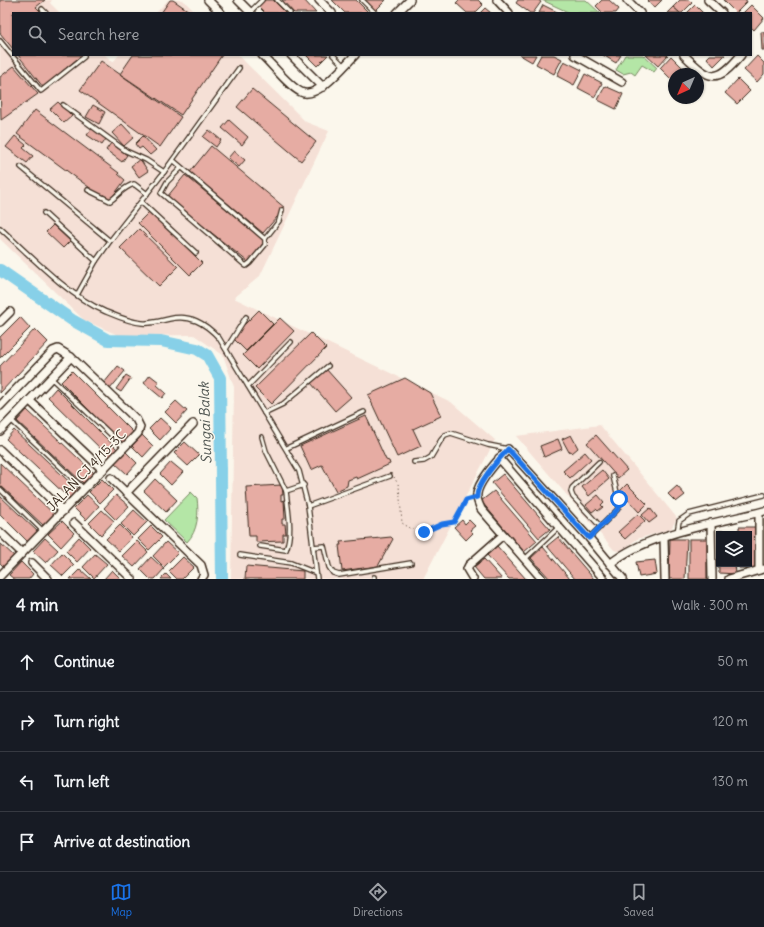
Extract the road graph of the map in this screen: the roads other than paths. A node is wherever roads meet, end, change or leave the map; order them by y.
1 (208, 0) edge
2 (238, 0) edge
3 (262, 0) edge
4 (277, 0) edge
5 (319, 0) edge
6 (362, 0) edge
7 (497, 0) edge
8 (627, 0) edge
9 (708, 0) edge
10 (408, 1) edge
11 (42, 9) dead end
12 (506, 11) edge
13 (45, 12) edge
14 (220, 12) edge
15 (250, 12) edge
16 (289, 12) edge
17 (331, 12) edge
18 (374, 12) edge
19 (398, 12) edge
20 (639, 12) edge
21 (721, 12) edge
22 (1, 44) edge
23 (84, 56) edge
24 (263, 56) edge
25 (292, 56) edge
26 (334, 56) edge
27 (354, 56) edge
28 (577, 56) edge
29 (685, 56) edge
30 (740, 56) edge
31 (344, 66) junction
32 (239, 68) dead end
33 (622, 82) dead end
34 (323, 87) junction
35 (63, 105) dead end
36 (173, 160) junction
37 (21, 167) dead end
38 (182, 168) junction
39 (164, 172) junction
40 (88, 190) dead end
41 (147, 194) junction
42 (141, 202) junction
43 (282, 210) dead end
44 (44, 213) dead end
45 (0, 228) edge
46 (265, 239) junction
47 (110, 241) junction
48 (196, 253) dead end
49 (96, 261) junction
50 (77, 295) junction
51 (10, 312) dead end
52 (246, 317) dead end
53 (0, 322) edge
54 (291, 342) dead end
55 (226, 349) junction
56 (71, 357) junction
57 (328, 366) dead end
58 (51, 378) junction
59 (248, 386) junction
60 (30, 400) junction
61 (0, 406) edge
62 (364, 412) dead end
63 (264, 413) junction
64 (11, 420) junction
65 (192, 424) dead end
66 (1, 429) edge
67 (262, 437) dead end
68 (124, 447) junction
69 (287, 448) junction
70 (508, 449) junction
71 (0, 450) edge
72 (500, 458) junction
73 (414, 462) dead end
74 (599, 462) dead end
75 (103, 470) junction
76 (390, 476) road end
77 (612, 476) dead end
78 (111, 478) dead end
79 (304, 485) junction
80 (0, 489) edge
81 (84, 489) junction
82 (286, 491) junction
83 (126, 493) junction
84 (764, 495) edge
85 (308, 506) junction
86 (63, 511) junction
87 (761, 512) edge
88 (74, 523) dead end
89 (711, 524) junction
90 (559, 527) junction
91 (601, 527) junction
92 (43, 531) junction
93 (0, 532) edge
94 (677, 533) junction
95 (503, 535) junction
96 (589, 538) junction
97 (664, 538) junction
98 (260, 546) dead end
99 (313, 547) junction
100 (22, 553) junction
101 (240, 555) dead end
102 (524, 559) junction
103 (32, 563) dead end
104 (411, 563) dead end
105 (610, 564) junction
106 (762, 570) edge
107 (316, 572) junction
108 (1, 573) edge
109 (202, 577) edge
110 (48, 579) edge
111 (132, 579) edge
112 (317, 579) edge
113 (473, 579) edge
114 (542, 579) edge
115 (604, 579) edge
116 (623, 579) edge
117 (664, 579) edge
118 (712, 579) edge
119 (729, 579) edge

1 - 14 street
2 - 15 street
3 - 15 lane
4 - 16 lane
5 - 17 street
6 - 18 lane
7 - 12 street
8 - 20 street
9 - 21 street
10 - 19 street
11 - 13 lane
22 - 23 lane
24 - 34 street
25 - 34 street
26 - 31 lane
27 - 31 street
28 - 33 street
29 - 30 street
31 - 34 street
32 - 36 lane
35 - 39 lane
36 - 38 lane
36 - 39 lane
37 - 47 lane
38 - 46 lane
38 - 46 lane
39 - 41 lane
40 - 41 lane
41 - 42 lane
42 - 47 lane
42 - 48 lane
43 - 46 lane
44 - 49 lane
45 - 50 lane
47 - 49 lane
49 - 50 lane
50 - 55 lane
51 - 53 street
52 - 55 lane
54 - 59 lane
55 - 59 lane
56 - 58 street
56 - 61 street, JALAN CJ 4/15-3C
56 - 68 street, JALAN CJ 4/15-3C
57 - 63 lane
58 - 60 street
58 - 68 lane
59 - 63 lane
60 - 64 street
60 - 75 street
62 - 69 lane
63 - 69 lane
64 - 66 street
64 - 81 lane
65 - 83 street
67 - 82 lane
68 - 75 street, JALAN CJ 4/15-3C
69 - 79 lane
70 - 72 street
70 - 73 lane
70 - 96 street
71 - 86 street
72 - 90 street
72 - 95 street
74 - 91 lane
75 - 81 street, JALAN CJ 4/15-3C
76 - 85 lane
77 - 91 lane
78 - 83 street
79 - 82 lane
79 - 85 lane
80 - 92 lane
81 - 86 street, JALAN CJ 4/15-3C
82 - 98 lane
83 - 109 street
84 - 94 lane
85 - 99 lane
86 - 92 street, JALAN CJ 4/15-3C
87 - 89 street
87 - 106 street
88 - 111 street
89 - 94 street
89 - 118 street
90 - 102 lane
90 - 115 street
91 - 96 lane
92 - 100 street, JALAN CJ 4/15-3C
93 - 100 street
94 - 97 street
95 - 102 street
95 - 113 street
96 - 105 street
97 - 105 street
97 - 117 street
99 - 104 lane
99 - 107 lane
100 - 108 street, JALAN CJ 4/15-3C
101 - 107 lane
102 - 114 street
103 - 110 street
105 - 116 street
106 - 119 street
107 - 112 lane

